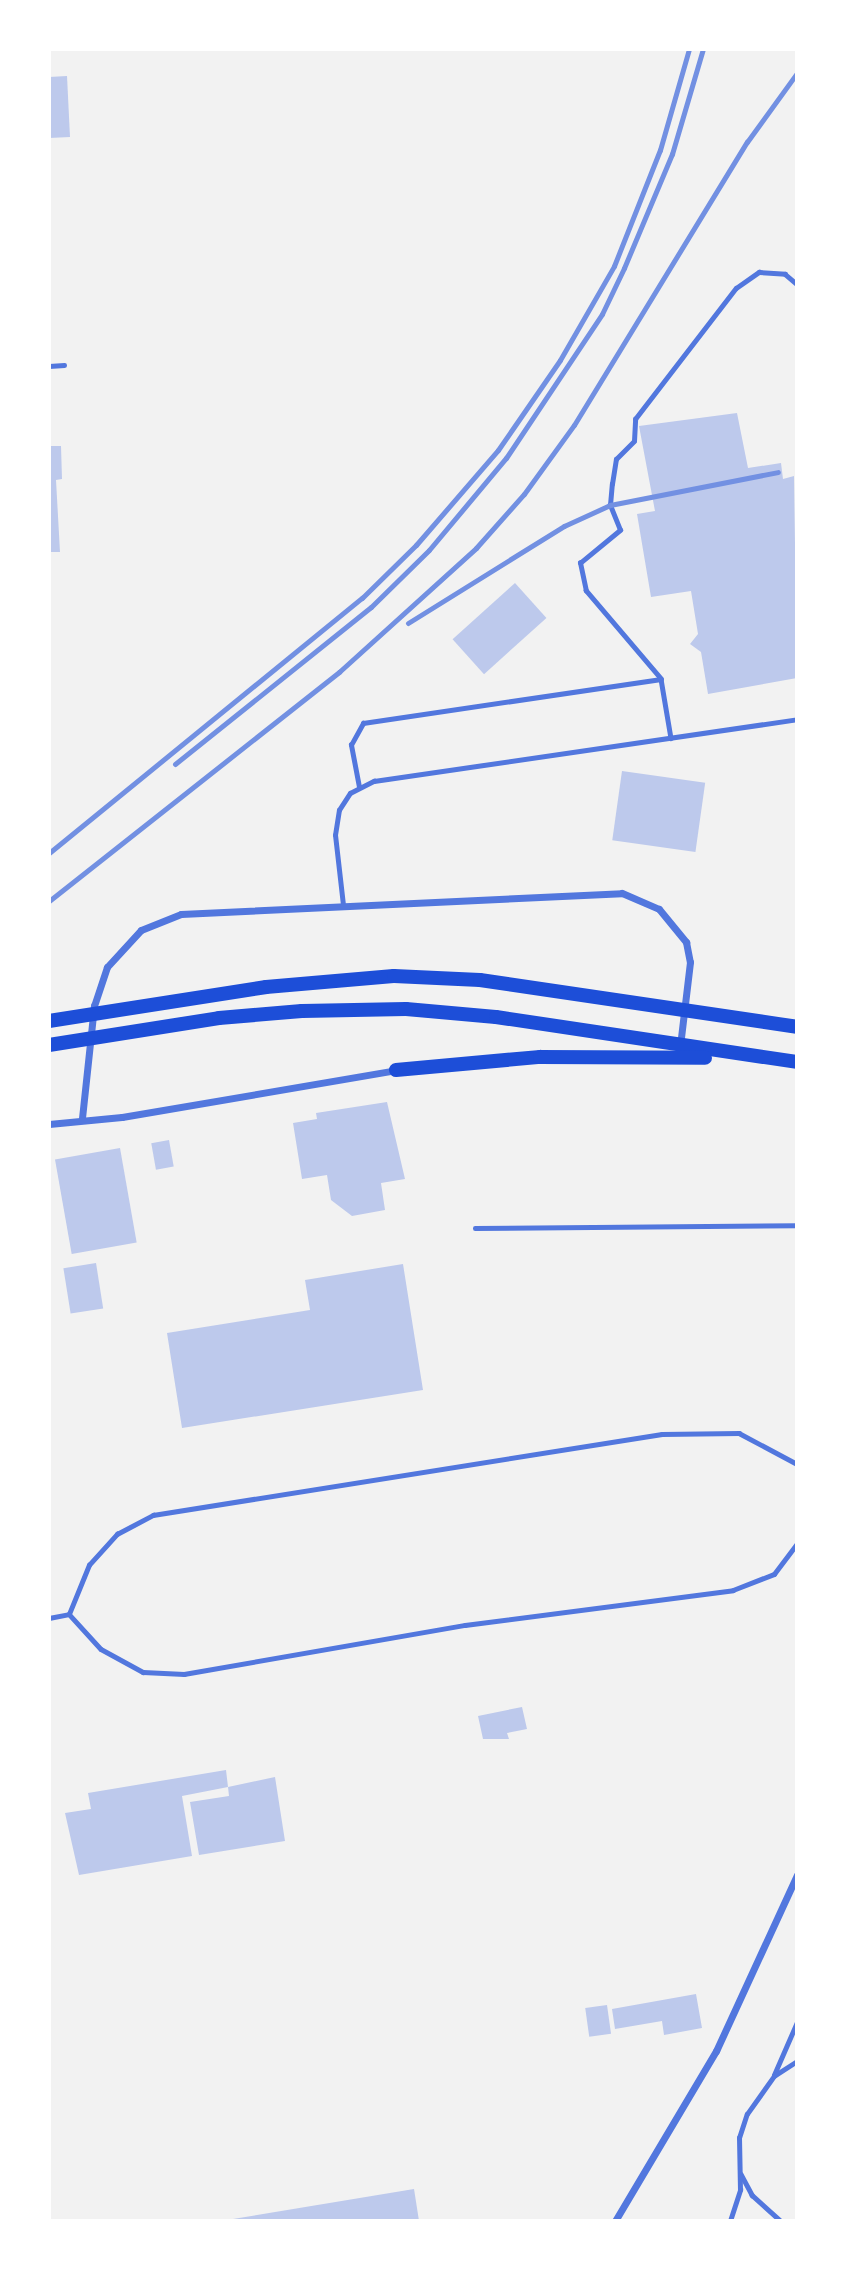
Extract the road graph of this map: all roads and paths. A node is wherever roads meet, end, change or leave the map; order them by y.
1 (797, 284) edge
2 (64, 365) dead end
3 (49, 366) edge
4 (661, 679) junction
5 (797, 719) edge
6 (671, 738) junction
7 (359, 787) junction
8 (343, 905) junction
9 (685, 1012) junction
10 (49, 1021) edge
11 (797, 1027) edge
12 (49, 1045) edge
13 (680, 1047) junction
14 (747, 1058) junction
15 (797, 1062) edge
16 (396, 1070) joint
17 (82, 1118) junction
18 (49, 1124) edge
19 (797, 1225) edge
20 (475, 1228) dead end
21 (797, 1464) edge
22 (797, 1544) edge
23 (68, 1614) junction
24 (49, 1618) edge
25 (797, 1875) edge
26 (797, 2022) edge
27 (797, 2061) edge
28 (774, 2076) junction
29 (738, 2163) junction
30 (615, 2221) edge
31 (730, 2221) edge
32 (781, 2221) edge

1 - 4 lane
2 - 3 lane
4 - 6 lane
4 - 7 lane
5 - 6 lane
6 - 7 lane
7 - 8 lane
8 - 9 street
8 - 17 street
9 - 10 main road
9 - 11 main road
9 - 13 street
12 - 13 main road
13 - 14 main road
14 - 15 main road
14 - 16 main road
16 - 17 street
17 - 18 street
19 - 20 lane
21 - 23 lane
22 - 23 lane
23 - 24 lane
25 - 30 street
26 - 28 lane
27 - 28 lane
28 - 29 lane
29 - 31 lane
29 - 32 lane

